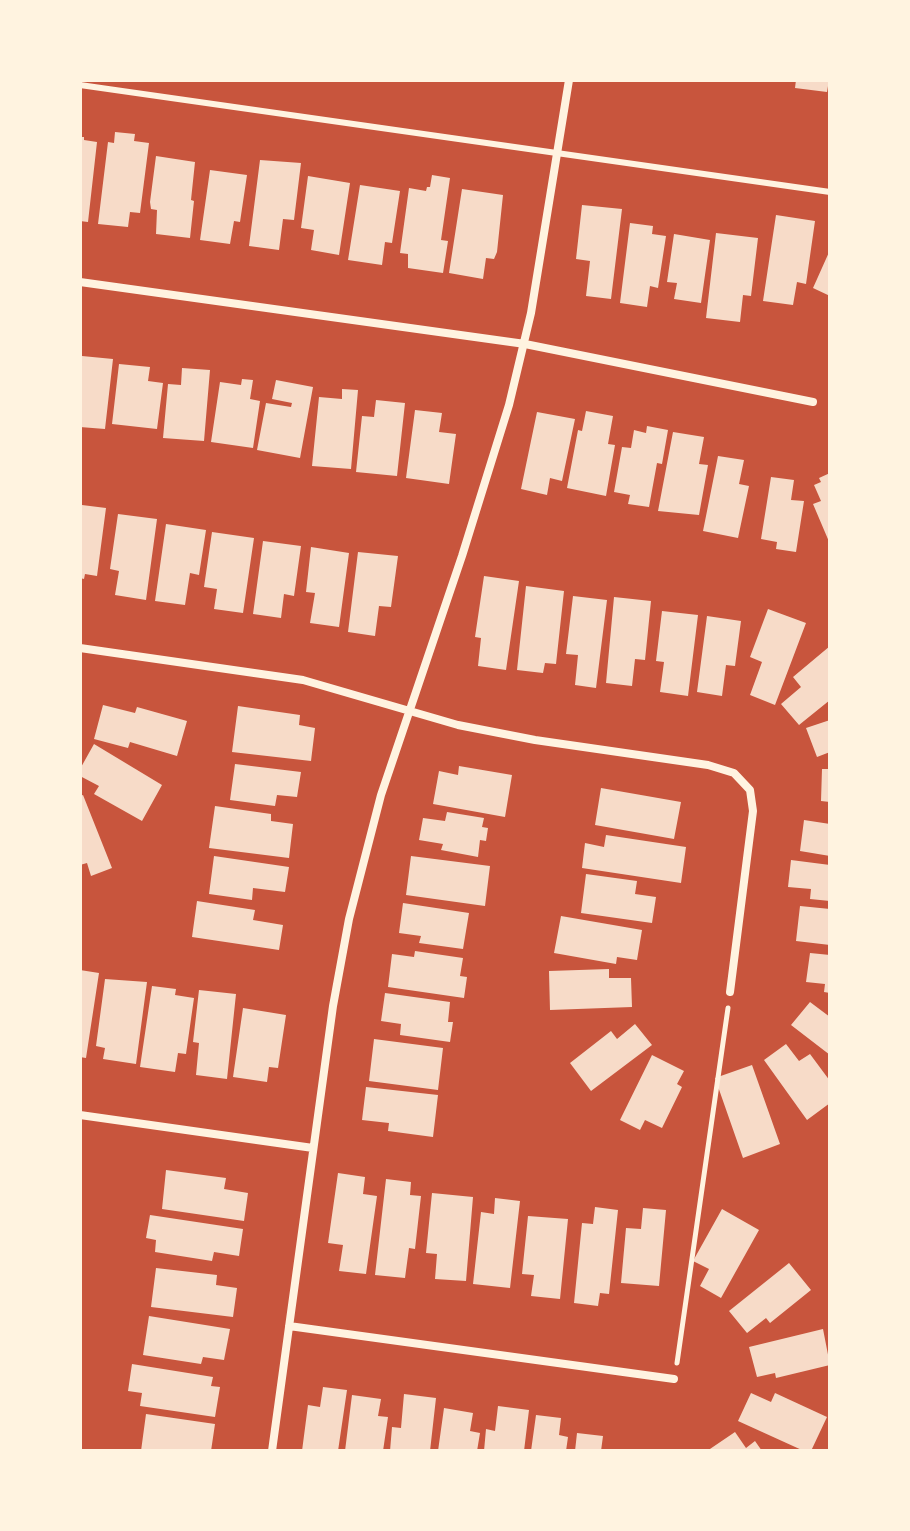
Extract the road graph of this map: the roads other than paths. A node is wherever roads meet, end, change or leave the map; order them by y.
1 (569, 80) edge
2 (80, 85) edge
3 (558, 152) junction
4 (830, 192) edge
5 (80, 282) edge
6 (525, 344) junction
7 (813, 402) dead end
8 (80, 648) edge
9 (409, 710) junction
10 (730, 992) road end
11 (80, 1115) edge
12 (313, 1148) junction
13 (289, 1326) junction
14 (674, 1379) road end
15 (272, 1451) edge

1 - 3 street
2 - 3 lane
3 - 4 lane
3 - 6 street
5 - 6 street
6 - 7 street
6 - 9 street
8 - 9 street
9 - 10 street
9 - 12 street
11 - 12 street
12 - 13 street
13 - 14 street
13 - 15 street

